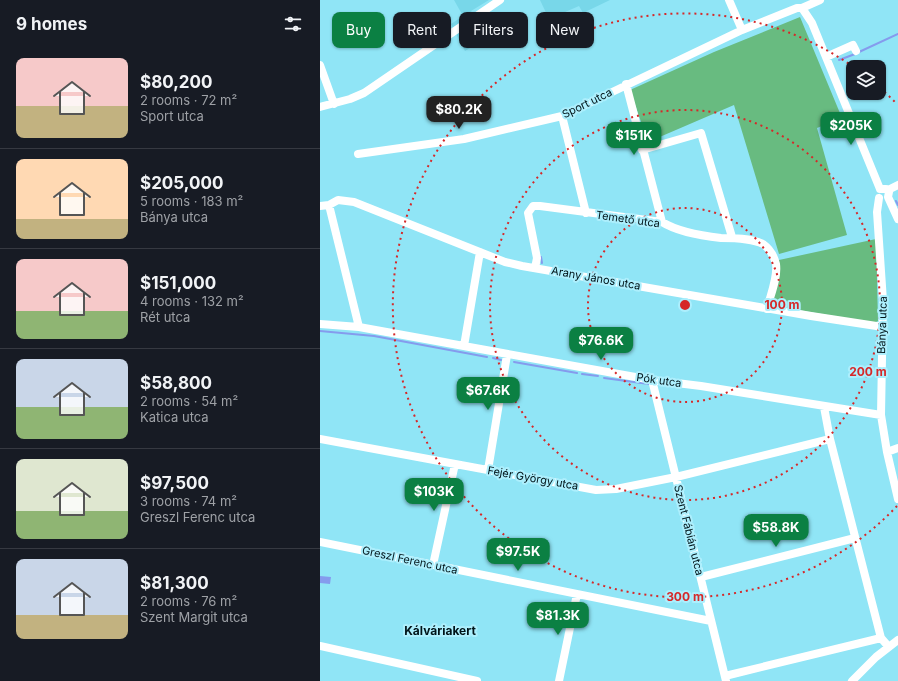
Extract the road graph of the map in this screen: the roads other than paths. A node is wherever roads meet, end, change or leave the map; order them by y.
1 (500, 0) edge
2 (729, 0) edge
3 (820, 0) edge
4 (802, 8) junction
5 (742, 30) junction
6 (856, 51) dead end
7 (826, 57) junction
8 (320, 64) edge
9 (626, 84) junction
10 (334, 104) junction
11 (320, 107) edge
12 (562, 116) junction
13 (642, 150) junction
14 (358, 154) dead end
15 (898, 185) edge
16 (884, 194) junction
17 (329, 205) junction
18 (320, 206) edge
19 (586, 213) junction
20 (898, 219) edge
21 (662, 222) junction
22 (732, 237) junction
23 (480, 252) junction
24 (535, 268) junction
25 (767, 309) junction
26 (320, 324) edge
27 (359, 327) junction
28 (883, 327) junction
29 (464, 346) junction
30 (507, 355) junction
31 (652, 380) junction
32 (824, 407) junction
33 (881, 416) junction
34 (320, 439) edge
35 (830, 439) junction
36 (898, 448) edge
37 (887, 452) junction
38 (455, 464) junction
39 (488, 470) junction
40 (676, 477) junction
41 (898, 499) edge
42 (855, 538) junction
43 (320, 542) edge
44 (433, 565) junction
45 (701, 577) junction
46 (577, 594) junction
47 (712, 621) junction
48 (881, 638) junction
49 (898, 640) edge
50 (320, 646) edge
51 (888, 646) junction
52 (726, 679) edge
53 (477, 681) edge
54 (559, 681) edge
55 (852, 681) edge

1 - 10 street
2 - 5 street
3 - 4 street, Sport utca
4 - 5 street, Sport utca
4 - 7 street, Bánya utca
5 - 9 street, Sport utca
6 - 7 street
7 - 16 street, Bánya utca
8 - 10 street
9 - 12 street, Sport utca
9 - 13 street
10 - 11 street
12 - 14 street, Sport utca
12 - 19 street
13 - 21 street
13 - 22 street
15 - 16 street
16 - 20 street
16 - 28 street, Bánya utca
17 - 18 street, Arany János utca
17 - 23 street, Arany János utca
17 - 27 street
19 - 21 street, Temető utca
19 - 24 street, Temető utca
21 - 22 street, Temető utca
22 - 25 street, Temető utca
23 - 24 street, Arany János utca
23 - 29 street
24 - 25 street, Arany János utca
25 - 28 street, Arany János utca
26 - 27 street, Pók utca
27 - 29 street, Pók utca
28 - 33 street, Bánya utca
29 - 30 street, Pók utca
30 - 31 street, Pók utca
30 - 39 street
31 - 32 street, Pók utca
31 - 40 street, Szent Fábián utca
32 - 33 street, Pók utca
32 - 35 street
33 - 37 street, Bánya utca
34 - 38 street, Fejér György utca
35 - 40 street, Fejér György utca
35 - 42 street
36 - 37 street
37 - 41 street, Bánya utca
38 - 39 street, Fejér György utca
38 - 44 street
39 - 40 street, Fejér György utca
40 - 45 street, Szent Fábián utca
42 - 45 street
42 - 48 street
43 - 44 street, Greszl Ferenc utca
44 - 46 street, Greszl Ferenc utca
45 - 47 street, Szent Fábián utca
46 - 47 street, Greszl Ferenc utca
46 - 54 street
47 - 52 street, Szent Fábián utca
48 - 51 street
48 - 52 street
49 - 51 street
50 - 53 street
51 - 55 street

